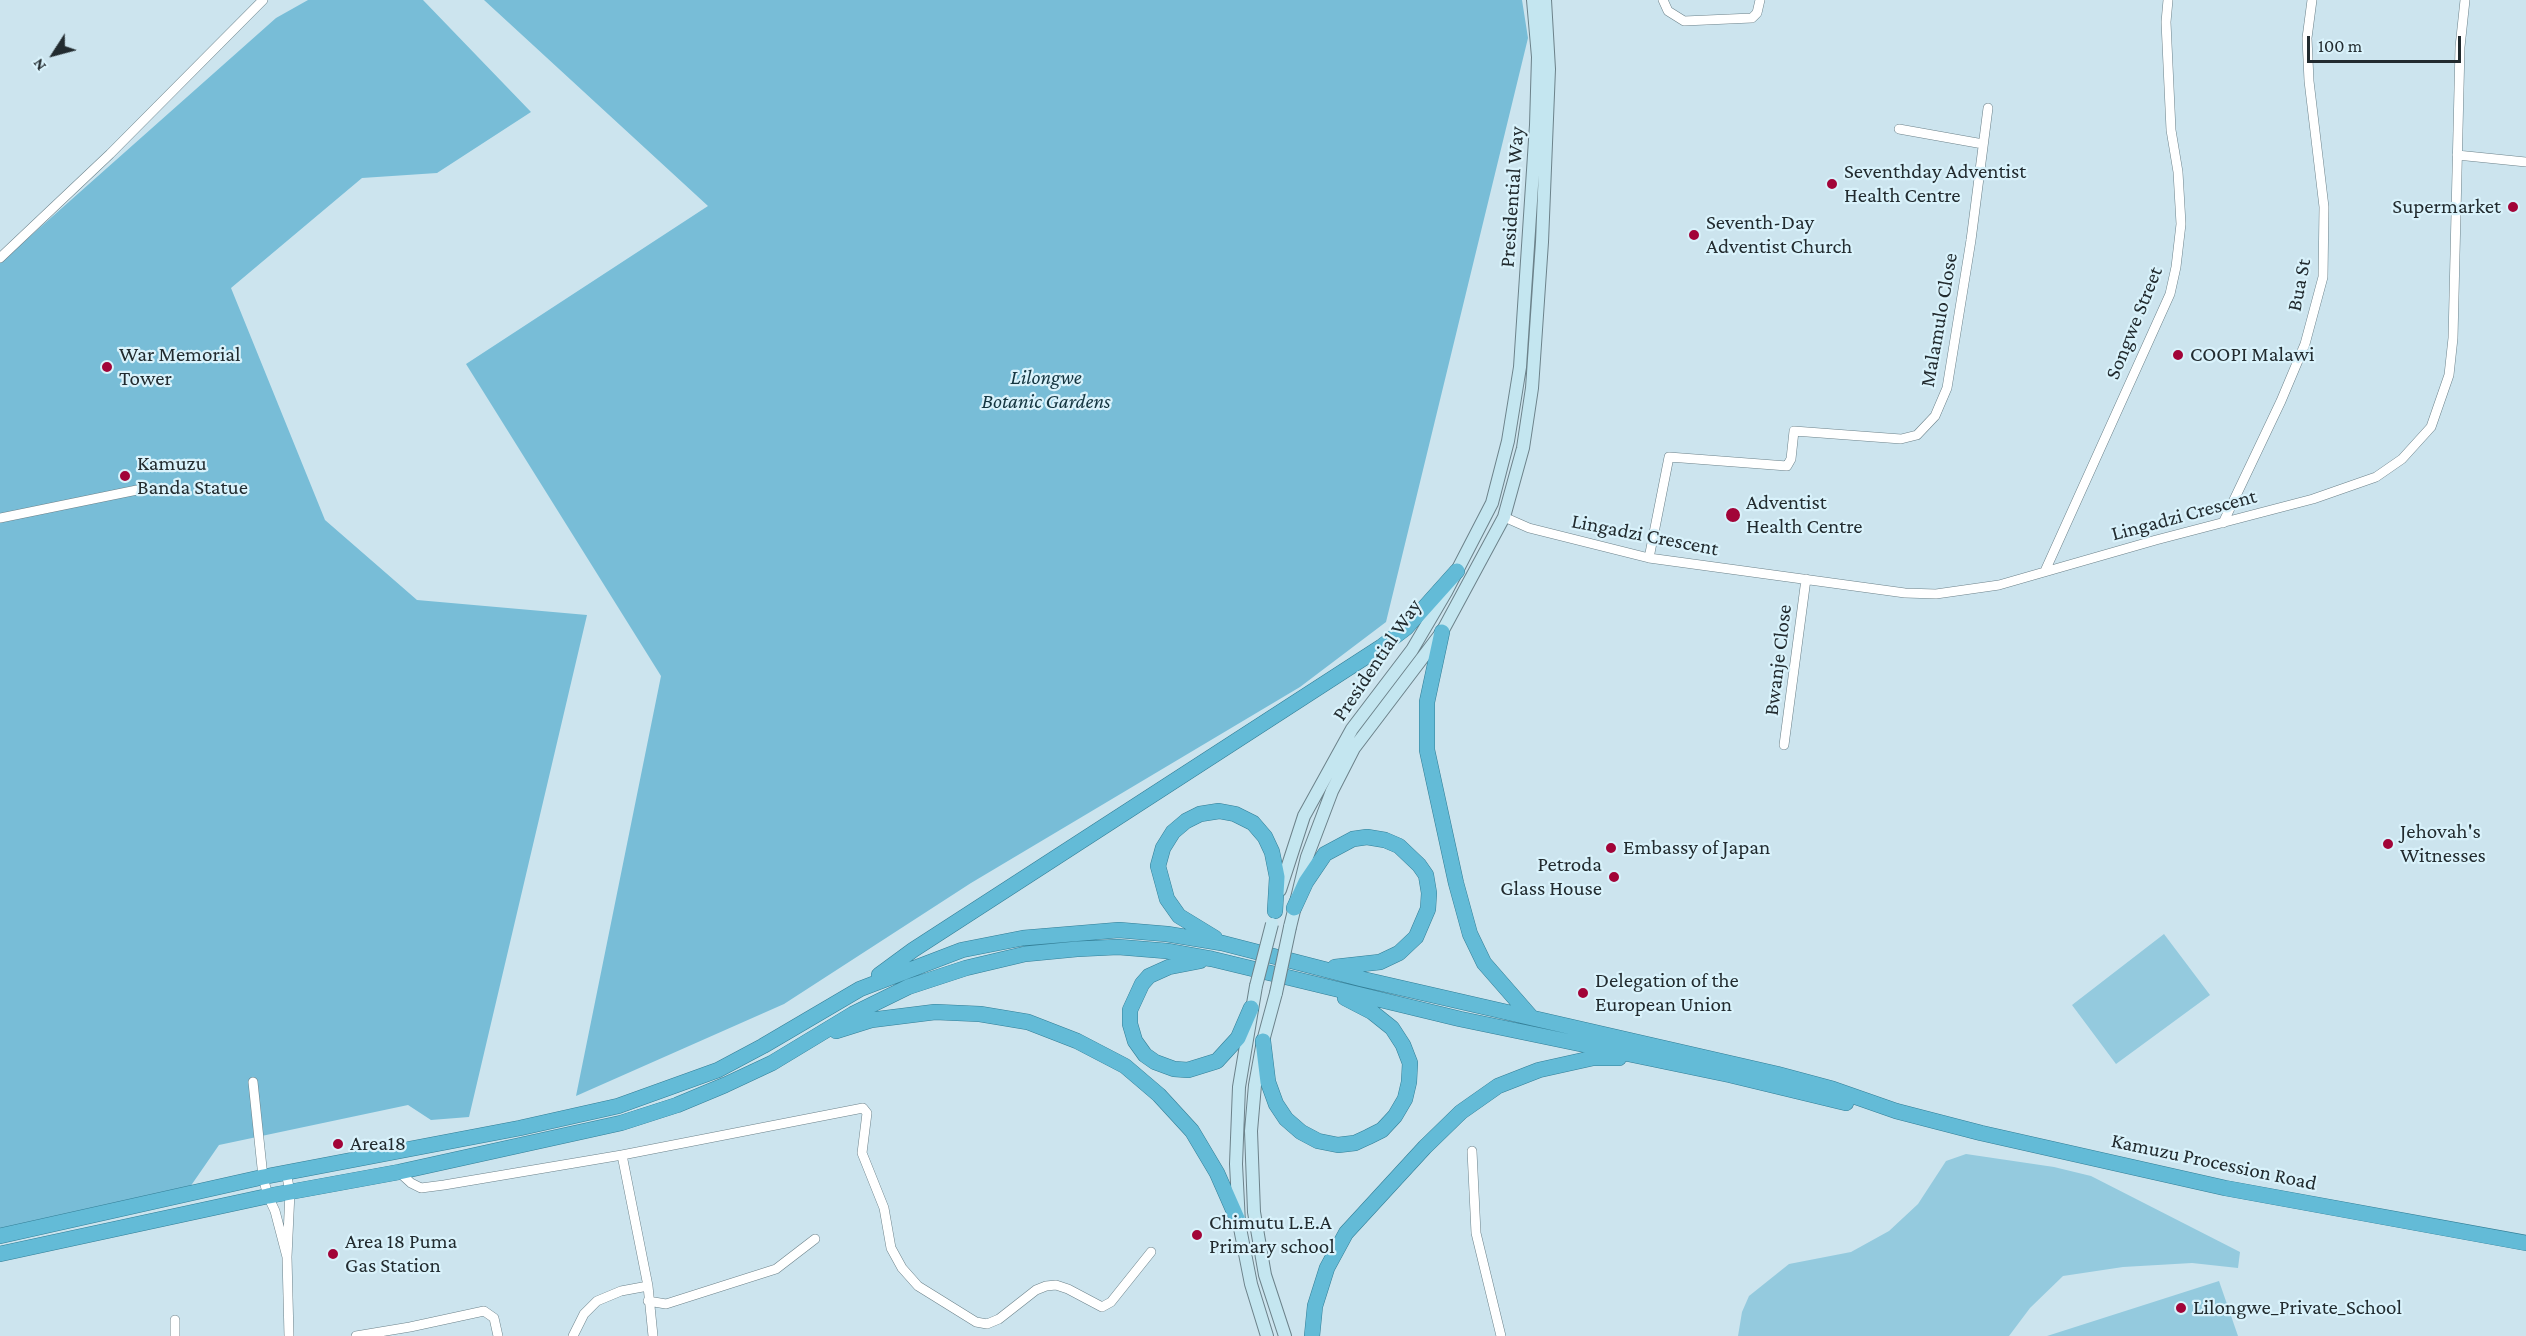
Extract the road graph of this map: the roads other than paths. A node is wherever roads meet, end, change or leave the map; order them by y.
1 (263, 0) edge
2 (1533, 0) edge
3 (1545, 0) edge
4 (1663, 0) edge
5 (1760, 0) edge
6 (2168, 0) edge
7 (2312, 0) edge
8 (2464, 0) edge
9 (1988, 108) dead end
10 (1899, 129) dead end
11 (1983, 144) junction
12 (2457, 155) junction
13 (2526, 162) edge
14 (2, 255) edge
15 (137, 490) dead end
16 (0, 518) edge
17 (1503, 518) junction
18 (2223, 523) junction
19 (1649, 558) junction
20 (1457, 571) junction
21 (2045, 571) junction
22 (1806, 579) junction
23 (1442, 632) junction
24 (1785, 745) dead end
25 (1294, 908) junction
26 (1273, 917) junction
27 (1222, 943) junction
28 (1212, 959) junction
29 (1323, 968) junction
30 (1321, 986) junction
31 (860, 989) junction
32 (1251, 1008) junction
33 (1532, 1018) junction
34 (815, 1037) junction
35 (1263, 1041) junction
36 (1646, 1057) junction
37 (253, 1082) dead end
38 (1903, 1113) junction
39 (1472, 1151) dead end
40 (622, 1155) junction
41 (286, 1172) junction
42 (399, 1172) junction
43 (263, 1177) junction
44 (290, 1192) junction
45 (268, 1196) junction
46 (1239, 1223) junction
47 (0, 1236) edge
48 (815, 1239) dead end
49 (2526, 1243) edge
50 (1151, 1252) dead end
51 (0, 1254) edge
52 (287, 1257) junction
53 (648, 1286) junction
54 (648, 1301) junction
55 (175, 1320) dead end
56 (175, 1336) edge
57 (289, 1336) edge
58 (356, 1336) edge
59 (498, 1336) edge
60 (573, 1336) edge
61 (653, 1336) edge
62 (1268, 1336) edge
63 (1285, 1336) edge
64 (1311, 1336) edge
65 (1501, 1336) edge

1 - 14 street
2 - 20 main road, Presidential Way
3 - 17 main road, Presidential Way
4 - 5 street
6 - 21 street, Songwe Street
7 - 18 street, Bua St
8 - 12 street, Lingadzi Crescent
9 - 11 street, Malamulo Close
10 - 11 street
11 - 19 street, Malamulo Close
12 - 13 street
12 - 18 street, Lingadzi Crescent
15 - 16 street
17 - 19 street, Lingadzi Crescent
17 - 23 main road, Presidential Way
18 - 21 street, Lingadzi Crescent
19 - 22 street, Lingadzi Crescent
20 - 26 main road, Presidential Way
20 - 31 highway
21 - 22 street, Lingadzi Crescent
22 - 24 street, Bwanje Close
23 - 25 main road, Presidential Way
23 - 33 highway
25 - 29 highway
25 - 35 main road, Presidential Way, bridge
26 - 27 highway
26 - 32 main road, Presidential Way, bridge
27 - 29 highway, Kamuzu Procession Road
27 - 31 highway
28 - 30 highway
28 - 32 highway
28 - 34 highway
29 - 33 highway, Kamuzu Procession Road
30 - 35 highway
30 - 36 highway, Kamuzu Procession Road
31 - 41 highway
32 - 46 main road, Presidential Way
33 - 38 highway, Kamuzu Procession Road
34 - 42 highway
34 - 46 highway
35 - 63 main road, Presidential Way
36 - 38 highway, Kamuzu Procession Road
36 - 64 highway
37 - 43 street
38 - 49 highway, Kamuzu Procession Road
39 - 65 street
40 - 42 street
40 - 50 street
40 - 53 street
41 - 43 highway
41 - 44 street
42 - 44 highway
43 - 45 street
43 - 47 highway
44 - 45 highway
44 - 52 street
45 - 51 highway
45 - 52 street
46 - 62 main road, Presidential Way
48 - 54 street
52 - 57 street
53 - 54 street
53 - 60 street
54 - 61 street
55 - 56 street
58 - 59 street

